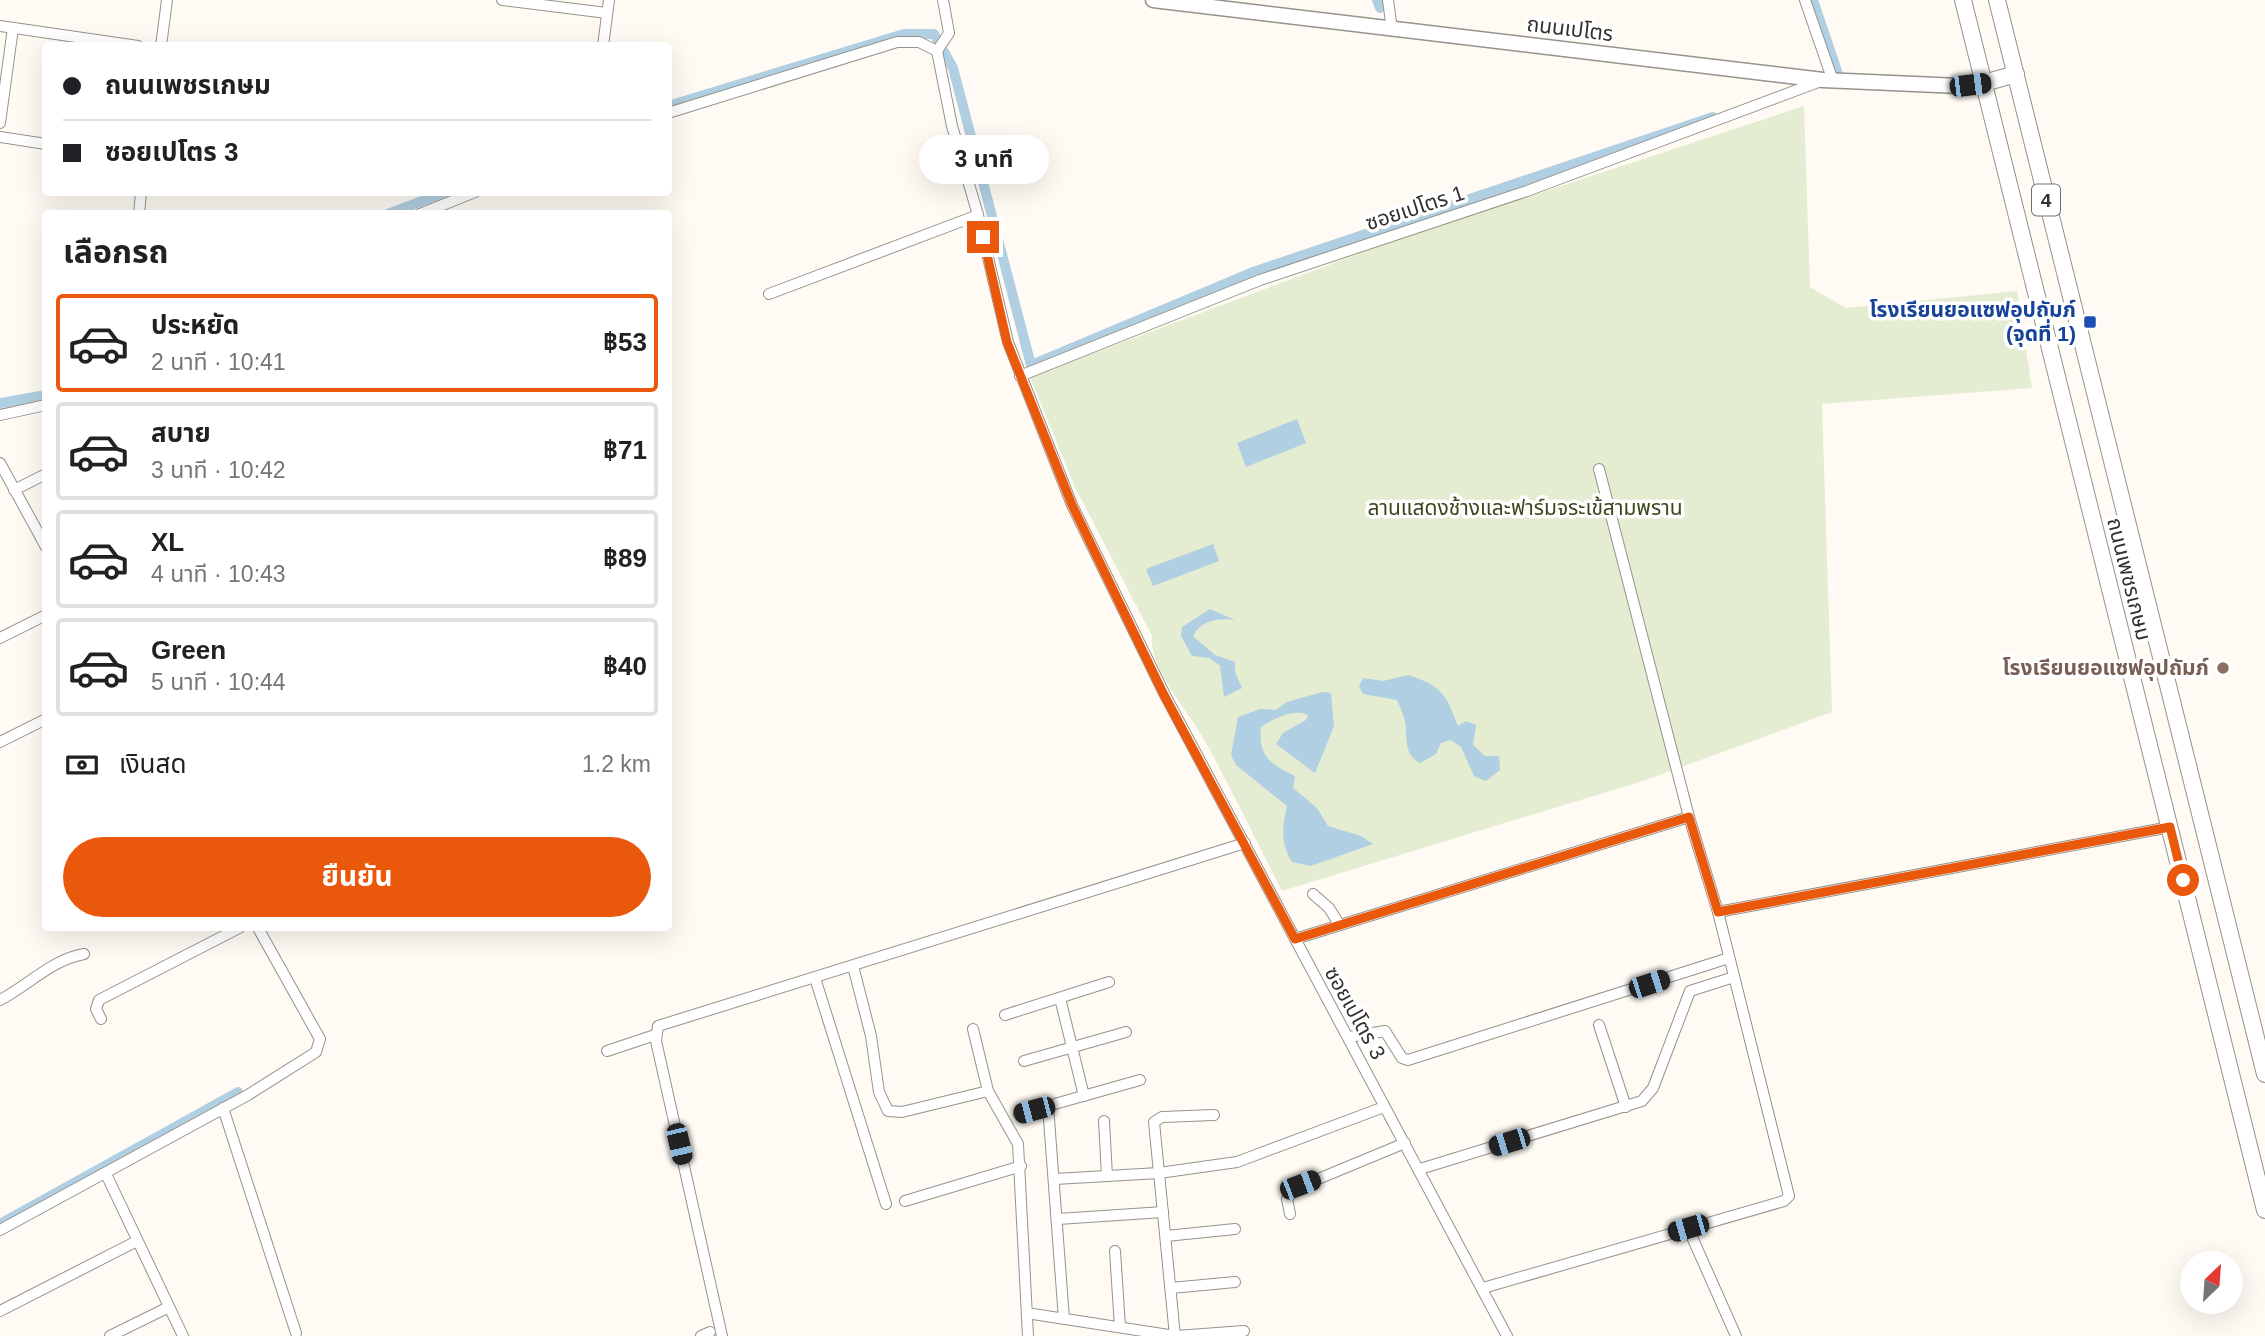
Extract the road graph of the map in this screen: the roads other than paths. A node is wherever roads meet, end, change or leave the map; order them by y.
1 (167, 0) edge
2 (502, 0) edge
3 (609, 0) edge
4 (943, 0) edge
5 (1153, 0) edge
6 (1388, 0) edge
7 (1805, 0) edge
8 (1963, 0) edge
9 (1997, 0) edge
10 (607, 13) junction
11 (0, 26) edge
12 (13, 28) junction
13 (1392, 30) junction
14 (110, 42) edge
15 (162, 42) edge
16 (603, 42) edge
17 (939, 49) junction
18 (2016, 74) junction
19 (1824, 80) junction
20 (1984, 83) junction
21 (672, 112) edge
22 (0, 123) edge
23 (0, 137) edge
24 (42, 143) edge
25 (465, 196) edge
26 (430, 210) edge
27 (978, 215) junction
28 (769, 294) dead end
29 (1020, 376) junction
30 (42, 406) edge
31 (0, 415) edge
32 (0, 463) edge
33 (1598, 469) dead end
34 (42, 476) edge
35 (15, 490) junction
36 (42, 540) edge
37 (42, 619) edge
38 (0, 638) edge
39 (42, 721) edge
40 (0, 742) edge
41 (1689, 817) junction
42 (2170, 827) junction
43 (1245, 843) junction
44 (1312, 894) dead end
45 (1718, 912) junction
46 (1339, 925) junction
47 (233, 931) edge
48 (260, 931) edge
49 (1295, 939) junction
50 (84, 954) dead end
51 (1730, 958) junction
52 (853, 966) junction
53 (1734, 976) junction
54 (815, 978) junction
55 (1108, 982) dead end
56 (1059, 998) junction
57 (0, 1000) edge
58 (1005, 1015) dead end
59 (101, 1019) dead end
60 (1599, 1025) dead end
61 (973, 1028) dead end
62 (1126, 1032) dead end
63 (655, 1035) junction
64 (1349, 1037) junction
65 (1072, 1047) junction
66 (607, 1051) dead end
67 (1024, 1061) dead end
68 (2265, 1074) edge
69 (1140, 1080) dead end
70 (988, 1091) junction
71 (1084, 1096) junction
72 (1048, 1106) junction
73 (1384, 1107) junction
74 (1626, 1107) junction
75 (223, 1108) junction
76 (1019, 1114) dead end
77 (1214, 1115) dead end
78 (1104, 1121) dead end
79 (1405, 1143) junction
80 (1021, 1166) junction
81 (1420, 1169) junction
82 (1160, 1173) junction
83 (106, 1174) junction
84 (1107, 1176) junction
85 (1055, 1179) junction
86 (905, 1201) dead end
87 (886, 1204) dead end
88 (2265, 1210) edge
89 (1163, 1212) junction
90 (1290, 1214) dead end
91 (1058, 1219) junction
92 (1688, 1228) junction
93 (1235, 1229) dead end
94 (0, 1230) edge
95 (1166, 1236) junction
96 (137, 1241) junction
97 (1115, 1251) dead end
98 (1235, 1282) dead end
99 (1171, 1288) junction
100 (1483, 1288) junction
101 (169, 1307) junction
102 (0, 1311) edge
103 (1034, 1314) dead end
104 (1064, 1319) junction
105 (1120, 1327) junction
106 (1244, 1331) dead end
107 (296, 1333) dead end
108 (110, 1336) edge
109 (183, 1336) edge
110 (722, 1336) edge
111 (1028, 1336) edge
112 (1176, 1336) edge
113 (1505, 1336) edge
114 (1736, 1336) edge

1 - 15 street
2 - 10 street
3 - 10 street
4 - 17 street
5 - 13 street, ถนนเปโตร
6 - 13 street
7 - 19 street
8 - 20 main road, ถนนเพชรเกษม / 4
9 - 18 main road, ถนนเพชรเกษม / 4
10 - 16 street
11 - 12 street
12 - 14 street
12 - 22 street
13 - 19 street, ถนนเปโตร
17 - 21 street
17 - 27 street, ซอยเปโตร 3
18 - 20 main road
18 - 68 main road, ถนนเพชรเกษม / 4
19 - 20 street, ถนนเปโตร
19 - 29 street, ซอยเปโตร 1
20 - 42 main road, ถนนเพชรเกษม / 4
23 - 24 street
25 - 26 street
27 - 28 street
27 - 29 street, ซอยเปโตร 3
29 - 43 street, ซอยเปโตร 3
30 - 31 street
32 - 35 street
33 - 41 street
34 - 35 street
35 - 36 street
37 - 38 street
39 - 40 street
41 - 45 street
41 - 46 street
42 - 45 street
42 - 88 main road, ถนนเพชรเกษม / 4
43 - 49 street, ซอยเปโตร 3
43 - 52 street
44 - 46 street
45 - 51 street
46 - 49 street
47 - 59 street
48 - 75 street
49 - 64 street, ซอยเปโตร 3
50 - 57 street
51 - 53 street
51 - 64 street
52 - 54 street
52 - 70 street
53 - 74 street
53 - 92 street
54 - 63 street
54 - 87 street
55 - 56 street
56 - 58 street
56 - 65 street
60 - 74 street
61 - 70 street
62 - 65 street
63 - 66 street
63 - 110 street
64 - 73 street, ซอยเปโตร 3
65 - 67 street
65 - 71 street
69 - 71 street
70 - 80 street
71 - 72 street
72 - 76 street
72 - 85 street
73 - 79 street, ซอยเปโตร 3
73 - 82 street
74 - 81 street
75 - 83 street
75 - 107 street
77 - 82 street
78 - 84 street
79 - 81 street, ซอยเปโตร 3
79 - 90 street
80 - 86 street
80 - 111 street
81 - 100 street, ซอยเปโตร 3
82 - 84 street
82 - 89 street
83 - 94 street
83 - 96 street
84 - 85 street
85 - 91 street
89 - 91 street
89 - 95 street
91 - 104 street
92 - 100 street
92 - 114 street
93 - 95 street
95 - 99 street
96 - 101 street
96 - 102 street
97 - 105 street
98 - 99 street
99 - 112 street
100 - 113 street, ซอยเปโตร 3
101 - 108 street
101 - 109 street
103 - 104 street
104 - 105 street
105 - 112 street
106 - 112 street

